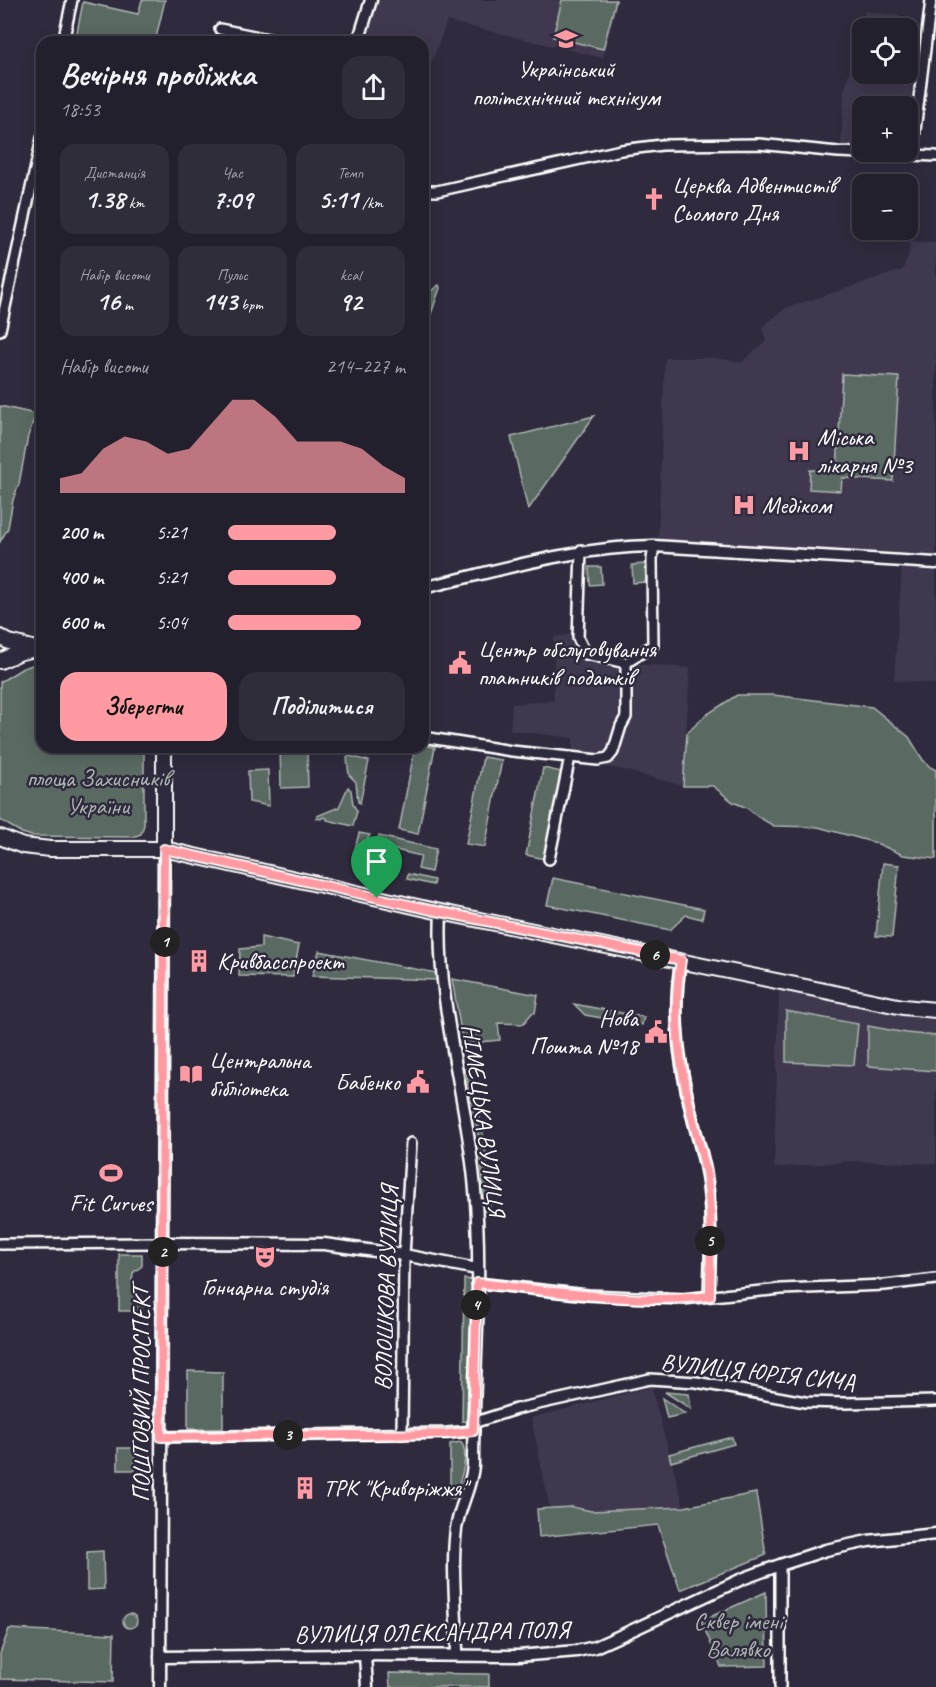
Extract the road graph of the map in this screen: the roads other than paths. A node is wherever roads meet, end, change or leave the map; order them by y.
1 (72, 0) edge
2 (371, 0) edge
3 (931, 0) edge
4 (220, 28) dead end
5 (64, 36) edge
6 (256, 36) edge
7 (360, 36) edge
8 (918, 106) edge
9 (852, 153) edge
10 (918, 155) edge
11 (936, 156) edge
12 (36, 165) edge
13 (429, 191) edge
14 (0, 330) edge
15 (654, 546) junction
16 (581, 550) junction
17 (936, 563) edge
18 (429, 587) edge
19 (0, 637) edge
20 (36, 648) edge
21 (36, 648) edge
22 (0, 661) edge
23 (626, 663) junction
24 (429, 738) edge
25 (164, 753) edge
26 (570, 757) junction
27 (0, 837) edge
28 (164, 849) junction
29 (549, 859) dead end
30 (441, 912) junction
31 (681, 960) junction
32 (936, 1010) edge
33 (411, 1143) dead end
34 (163, 1243) junction
35 (0, 1244) edge
36 (404, 1255) junction
37 (477, 1269) junction
38 (936, 1279) edge
39 (477, 1283) junction
40 (710, 1296) junction
41 (936, 1401) edge
42 (473, 1427) junction
43 (402, 1434) junction
44 (161, 1437) junction
45 (936, 1534) edge
46 (780, 1564) junction
47 (365, 1655) junction
48 (457, 1655) junction
49 (160, 1657) junction
50 (160, 1687) edge
51 (367, 1687) edge
52 (780, 1687) edge

1 - 5 street
2 - 7 street
3 - 8 street
4 - 6 street
9 - 13 street
10 - 11 street
12 - 14 street
15 - 16 street
15 - 17 street
15 - 23 street
16 - 18 street
16 - 23 street
19 - 20 main road
21 - 22 main road
23 - 26 street
24 - 26 street
25 - 28 main road
26 - 29 street
27 - 28 main road
28 - 30 main road
28 - 34 street, ПОШТОВИЙ ПРОСПЕКТ
30 - 31 main road
30 - 37 street, НІМЕЦЬКА ВУЛИЦЯ
31 - 32 main road
31 - 40 street
33 - 36 street, ВОЛОШКОВА ВУЛИЦЯ
34 - 35 street
34 - 36 street
34 - 44 street, ПОШТОВИЙ ПРОСПЕКТ
36 - 37 street
36 - 43 street, ВОЛОШКОВА ВУЛИЦЯ
37 - 39 street, НІМЕЦЬКА ВУЛИЦЯ
38 - 40 street
39 - 40 street
39 - 42 street, НІМЕЦЬКА ВУЛИЦЯ
41 - 42 street, ВУЛИЦЯ ЮРІЯ СИЧА
42 - 43 street, ВУЛИЦЯ ЮРІЯ СИЧА
42 - 48 street, НІМЕЦЬКА ВУЛИЦЯ
43 - 44 street, ВУЛИЦЯ ЮРІЯ СИЧА
44 - 49 street, ПОШТОВИЙ ПРОСПЕКТ
45 - 46 street, ВУЛИЦЯ ОЛЕКСАНДРА ПОЛЯ
46 - 48 street, ВУЛИЦЯ ОЛЕКСАНДРА ПОЛЯ
46 - 52 street
47 - 48 street, ВУЛИЦЯ ОЛЕКСАНДРА ПОЛЯ
47 - 49 street, ВУЛИЦЯ ОЛЕКСАНДРА ПОЛЯ
47 - 51 street
49 - 50 street, ПОШТОВИЙ ПРОСПЕКТ

